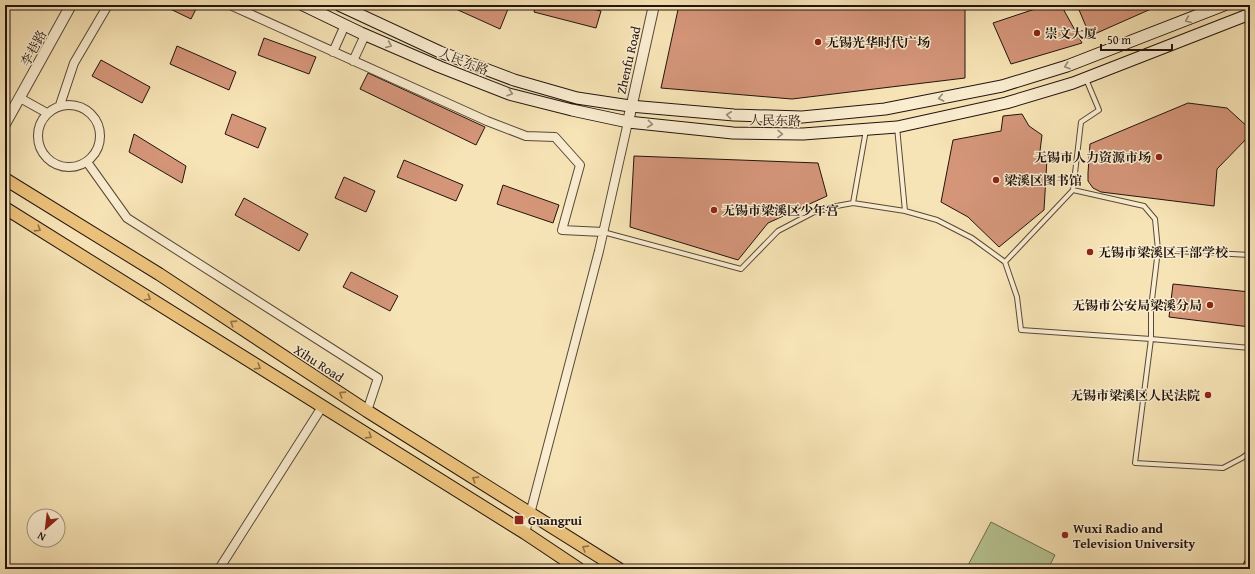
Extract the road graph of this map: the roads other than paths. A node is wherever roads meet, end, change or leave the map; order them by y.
1 (72, 5) edge
2 (108, 5) edge
3 (230, 5) edge
4 (303, 5) edge
5 (339, 5) edge
6 (654, 5) edge
7 (1224, 5) edge
8 (1250, 14) edge
9 (345, 25) junction
10 (365, 35) junction
11 (333, 52) junction
12 (353, 61) junction
13 (1086, 78) junction
14 (20, 98) junction
15 (60, 105) junction
16 (630, 106) junction
17 (47, 113) junction
18 (628, 122) junction
19 (5, 124) edge
20 (897, 127) junction
21 (866, 130) junction
22 (87, 162) junction
23 (5, 179) edge
24 (1073, 190) junction
25 (853, 203) junction
26 (5, 208) edge
27 (906, 211) junction
28 (603, 232) junction
29 (1158, 250) junction
30 (1250, 255) edge
31 (1005, 262) junction
32 (1151, 339) junction
33 (1250, 348) edge
34 (322, 407) junction
35 (367, 411) junction
36 (1250, 452) edge
37 (530, 513) junction
38 (525, 533) junction
39 (1250, 564) edge
40 (219, 569) edge
41 (579, 569) edge
42 (618, 569) edge
43 (1248, 569) edge

1 - 14 street, 李巷路
2 - 15 street
3 - 11 street
4 - 9 main road, 人民东路
5 - 16 main road, 人民东路
6 - 16 street, Zhenfu Road
7 -> 16 main road, 人民东路
8 - 13 main road, 人民东路
9 - 10 main road, 人民东路
9 - 11 street
10 - 12 street
10 -> 18 main road, 人民东路
11 - 12 street
12 - 28 street
13 - 20 main road, 人民东路
13 - 24 lane
14 - 17 street
14 - 19 street, 李巷路
15 - 17 street
15 - 22 street
16 - 18 street, Zhenfu Road
17 - 22 street
18 -> 21 main road, 人民东路
18 - 28 street
20 - 21 main road, 人民东路
20 - 27 lane
21 - 25 lane
22 - 35 street
35 -> 23 main road, Xihu Road
24 - 29 lane
24 - 31 lane
25 - 27 lane
25 - 28 lane
26 -> 34 main road
27 - 31 lane
28 - 37 street
29 - 30 lane
29 - 32 lane
31 - 32 lane
32 - 33 lane
32 - 36 lane
34 -> 38 main road
34 - 40 street
37 -> 35 main road, Xihu Road
37 - 38 street
42 -> 37 main road, Xihu Road
38 - 41 main road
39 - 43 main road

